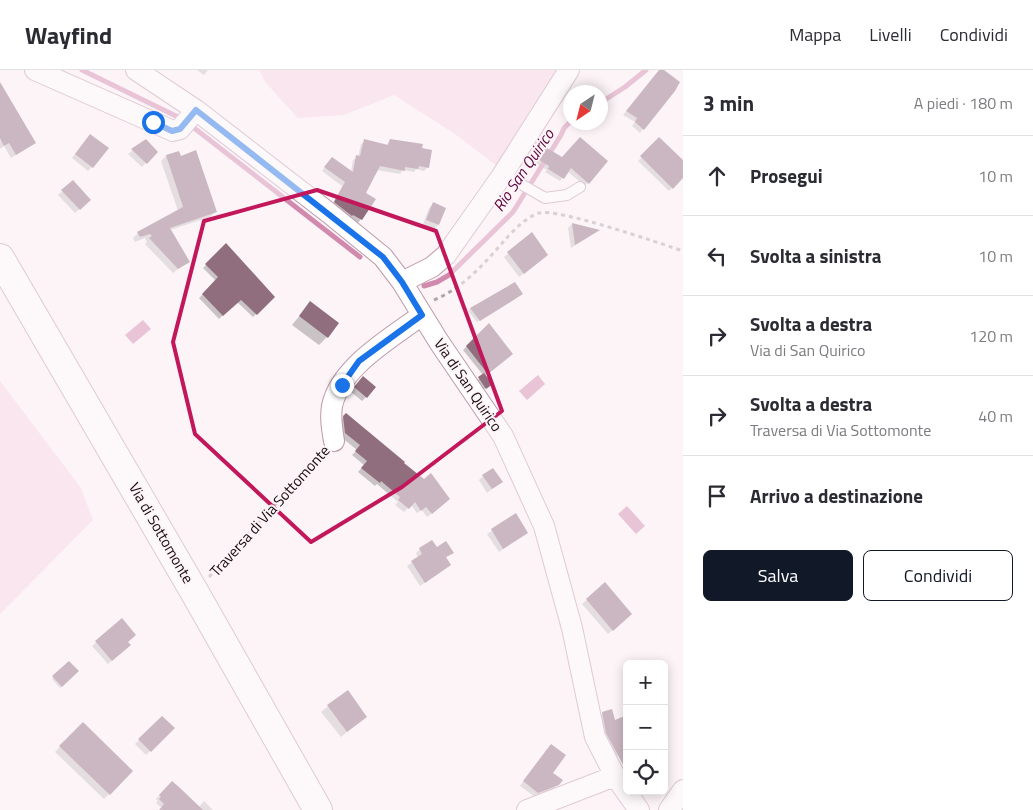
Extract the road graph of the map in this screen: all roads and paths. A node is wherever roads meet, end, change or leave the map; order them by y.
1 (35, 70) edge
2 (136, 70) edge
3 (569, 70) edge
4 (189, 118) junction
5 (508, 179) junction
6 (580, 187) dead end
7 (683, 250) edge
8 (0, 258) edge
9 (402, 282) junction
10 (420, 311) junction
11 (334, 441) joint
12 (195, 592) junction
13 (615, 776) junction
14 (683, 790) edge
15 (318, 810) edge
16 (528, 810) edge
17 (639, 810) edge
18 (669, 810) edge

1 - 4 street
2 - 4 street, Via di San Quirico
3 - 5 street
4 - 9 street, Via di San Quirico
5 - 6 lane
5 - 9 street
7 - 10 path
8 - 12 main road, Via di Sottomonte
9 - 10 street, Via di San Quirico
10 - 11 street, Traversa di Via Sottomonte
10 - 13 street, Via di San Quirico
11 - 12 path, Traversa di Via Sottomonte
12 - 15 main road, Via di Sottomonte
13 - 16 street
13 - 17 street, Via di San Quirico
14 - 18 street

